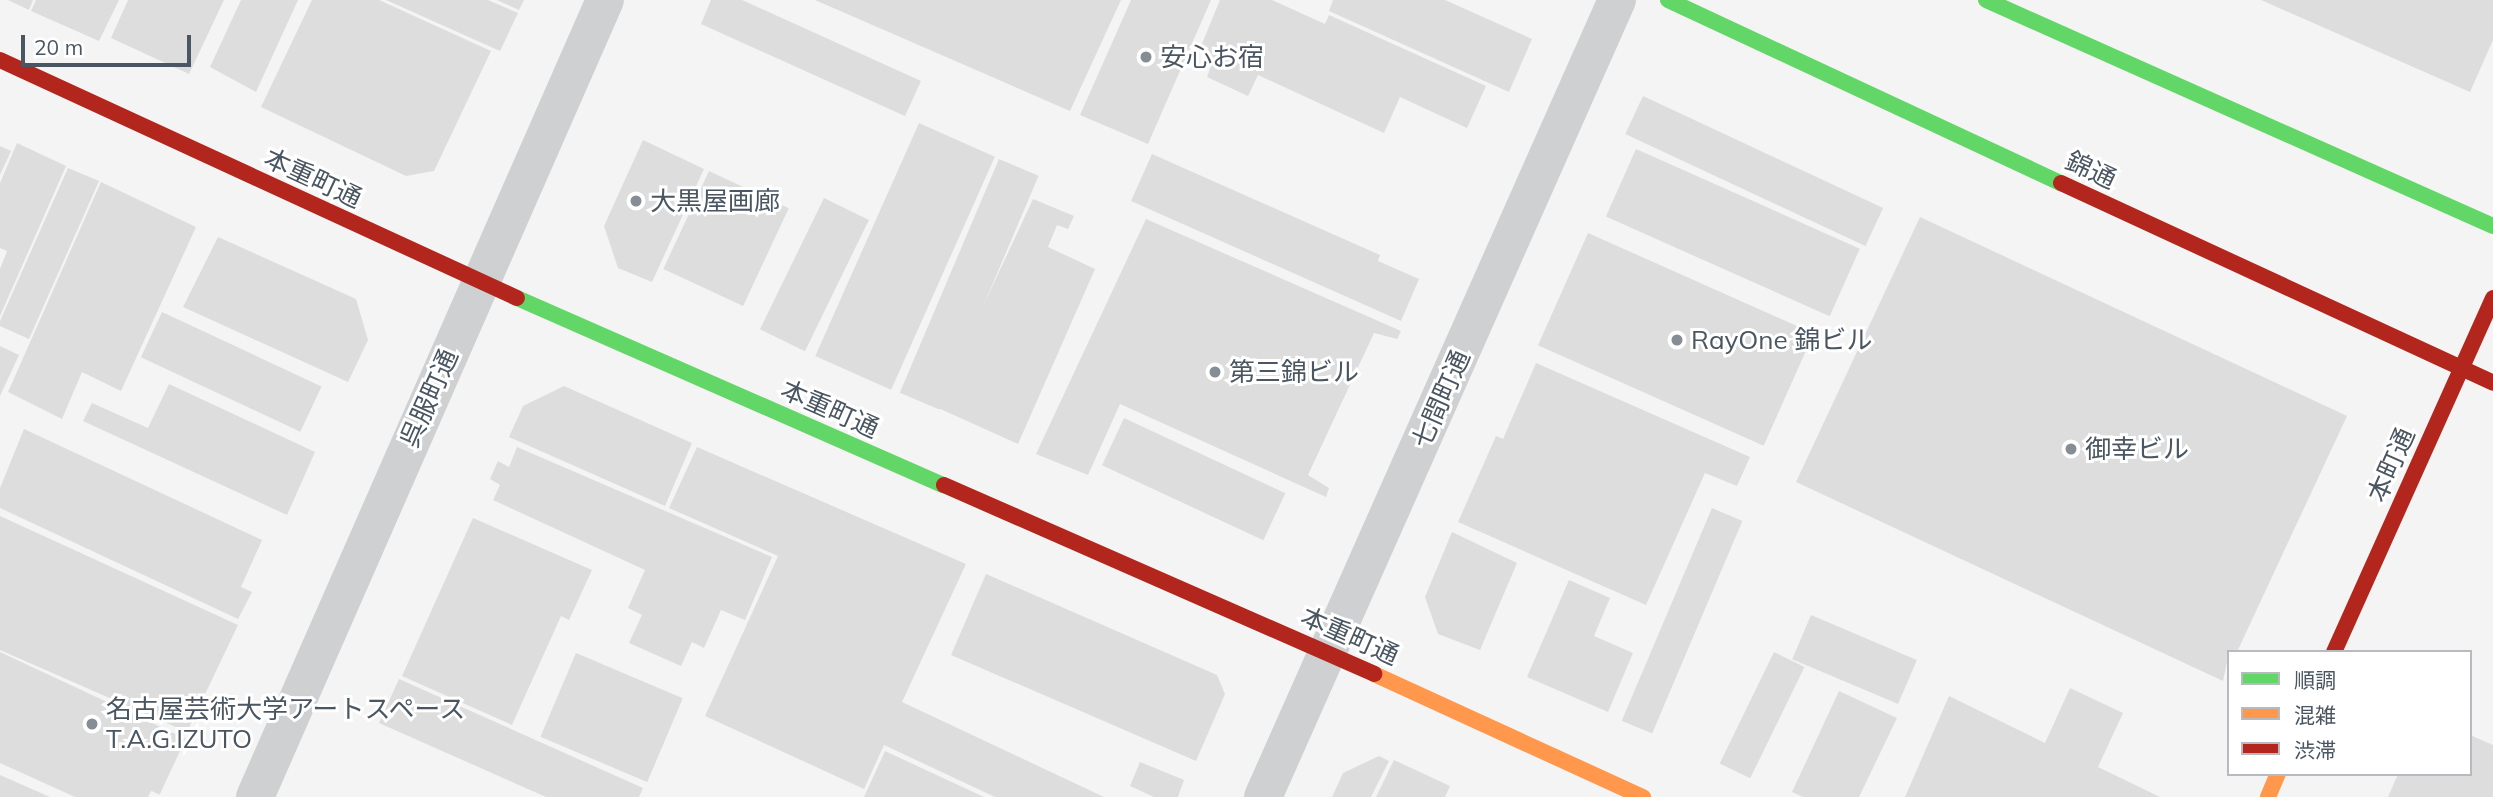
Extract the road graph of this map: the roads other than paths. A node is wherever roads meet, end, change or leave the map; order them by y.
1 (605, 0) edge
2 (1617, 0) edge
3 (1668, 0) edge
4 (1986, 0) edge
5 (0, 60) edge
6 (2493, 226) edge
7 (480, 282) junction
8 (2493, 298) edge
9 (2461, 369) junction
10 (2493, 383) edge
11 (2335, 650) edge
12 (1329, 653) junction
13 (2277, 776) edge
14 (255, 797) edge
15 (1263, 797) edge
16 (1643, 797) edge
17 (2268, 797) edge

1 - 7 street, 呉服町通
2 - 12 street, 七間町通
3 - 9 street, 錦通
4 - 6 street
5 - 7 street, 本重町通
7 - 12 street, 本重町通
7 - 14 street, 呉服町通
8 - 9 street, 本町通
9 - 10 street, 錦通
9 - 11 street, 本町通
12 - 15 street, 七間町通
12 - 16 street, 本重町通
13 - 17 street

